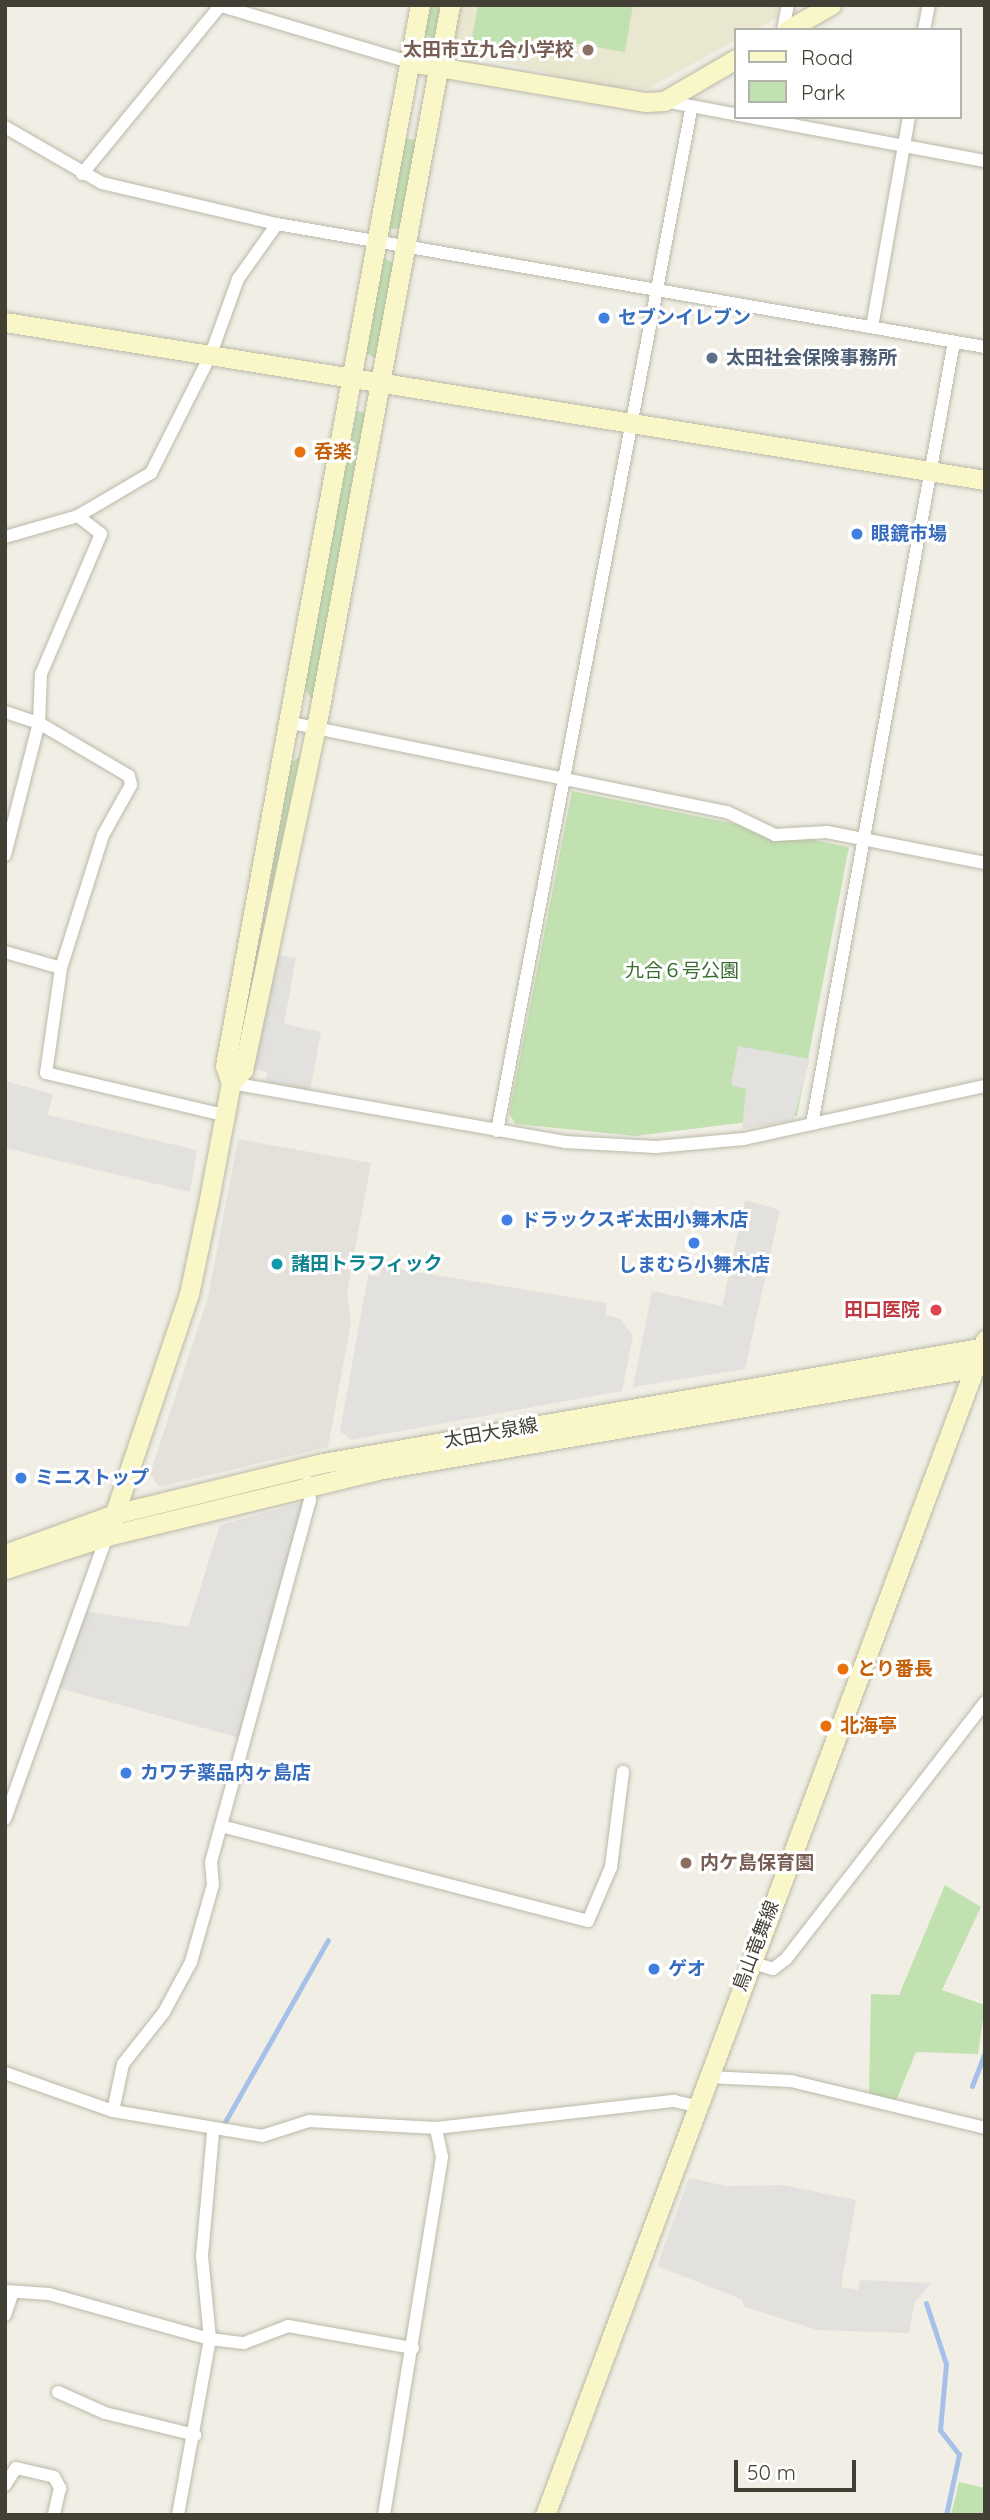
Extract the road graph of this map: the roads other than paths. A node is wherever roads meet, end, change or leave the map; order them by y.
1 (419, 5) edge
2 (450, 5) edge
3 (788, 5) edge
4 (831, 5) edge
5 (929, 5) edge
6 (220, 6) edge
7 (785, 28) edge
8 (789, 28) edge
9 (924, 28) edge
10 (734, 60) edge
11 (409, 62) junction
12 (439, 67) junction
13 (664, 101) junction
14 (691, 110) junction
15 (734, 117) edge
16 (743, 119) edge
17 (909, 119) edge
18 (5, 127) edge
19 (904, 147) junction
20 (985, 161) edge
21 (82, 174) junction
22 (277, 224) junction
23 (376, 242) junction
24 (406, 245) junction
25 (657, 289) junction
26 (5, 322) edge
27 (872, 327) junction
28 (954, 342) junction
29 (985, 347) edge
30 (211, 354) junction
31 (349, 381) junction
32 (380, 386) junction
33 (631, 426) junction
34 (933, 470) junction
35 (985, 480) edge
36 (78, 516) junction
37 (5, 537) edge
38 (5, 712) edge
39 (287, 722) junction
40 (39, 723) junction
41 (316, 728) junction
42 (568, 780) junction
43 (861, 839) junction
44 (5, 855) edge
45 (985, 863) edge
46 (5, 952) edge
47 (61, 968) junction
48 (231, 1083) junction
49 (985, 1086) edge
50 (224, 1115) junction
51 (812, 1124) junction
52 (497, 1131) junction
53 (982, 1354) edge
54 (307, 1477) junction
55 (115, 1514) junction
56 (107, 1536) junction
57 (5, 1554) edge
58 (5, 1569) edge
59 (985, 1702) edge
60 (624, 1772) dead end
61 (5, 1819) edge
62 (221, 1826) junction
63 (749, 1962) junction
64 (5, 2073) edge
65 (708, 2077) junction
66 (696, 2106) junction
67 (113, 2110) junction
68 (436, 2128) junction
69 (985, 2128) edge
70 (213, 2132) junction
71 (9, 2291) edge
72 (5, 2315) edge
73 (210, 2339) junction
74 (413, 2348) junction
75 (58, 2392) dead end
76 (195, 2435) junction
77 (5, 2485) edge
78 (54, 2515) edge
79 (178, 2515) edge
80 (384, 2515) edge
81 (545, 2515) edge

1 - 11 street
2 - 12 street
3 - 7 street
4 - 8 street
5 - 9 street
6 - 11 street
6 - 21 street
10 - 13 street
11 - 12 street
11 - 23 street
12 - 13 street
12 - 24 street
13 - 14 street
14 - 15 street
14 - 25 street
16 - 19 street
17 - 19 street
18 - 21 street
19 - 20 street
19 - 27 street
21 - 22 street
22 - 23 street
22 - 30 street
23 - 24 street
23 - 31 street
24 - 25 street
24 - 32 street
25 - 27 street
25 - 33 street
26 - 30 street
27 - 28 street
28 - 29 street
28 - 34 street
30 - 31 street
30 - 36 street
31 - 32 street
31 - 39 street
32 - 33 street
32 - 41 street
33 - 34 street
33 - 42 street
34 - 35 street
34 - 43 street
36 - 37 street
36 - 40 street
38 - 40 street
39 - 41 street
39 - 48 street
40 - 44 street
40 - 47 street
41 - 42 street
41 - 48 street
42 - 43 street
42 - 52 street
43 - 45 street
43 - 51 street
46 - 47 street
47 - 50 street
48 - 50 street
48 - 52 street
49 - 51 street
50 - 55 street
51 - 52 street
53 - 54 street, 太田大泉線
53 - 63 street, 鳥山竜舞線
54 - 55 street, 太田大泉線
54 - 56 street, 太田大泉線
54 - 62 street
55 - 56 street
55 - 57 street, 太田大泉線
56 - 58 street, 太田大泉線
56 - 61 street
59 - 63 street
60 - 62 street
62 - 67 street
63 - 65 street, 鳥山竜舞線
64 - 67 street
65 - 66 street, 鳥山竜舞線
65 - 69 street
66 - 68 street
66 - 81 street, 鳥山竜舞線
67 - 70 street
68 - 70 street
68 - 74 street
70 - 73 street
71 - 72 street
71 - 73 street
73 - 74 street
73 - 76 street
74 - 80 street
75 - 76 street
76 - 79 street
77 - 78 street

